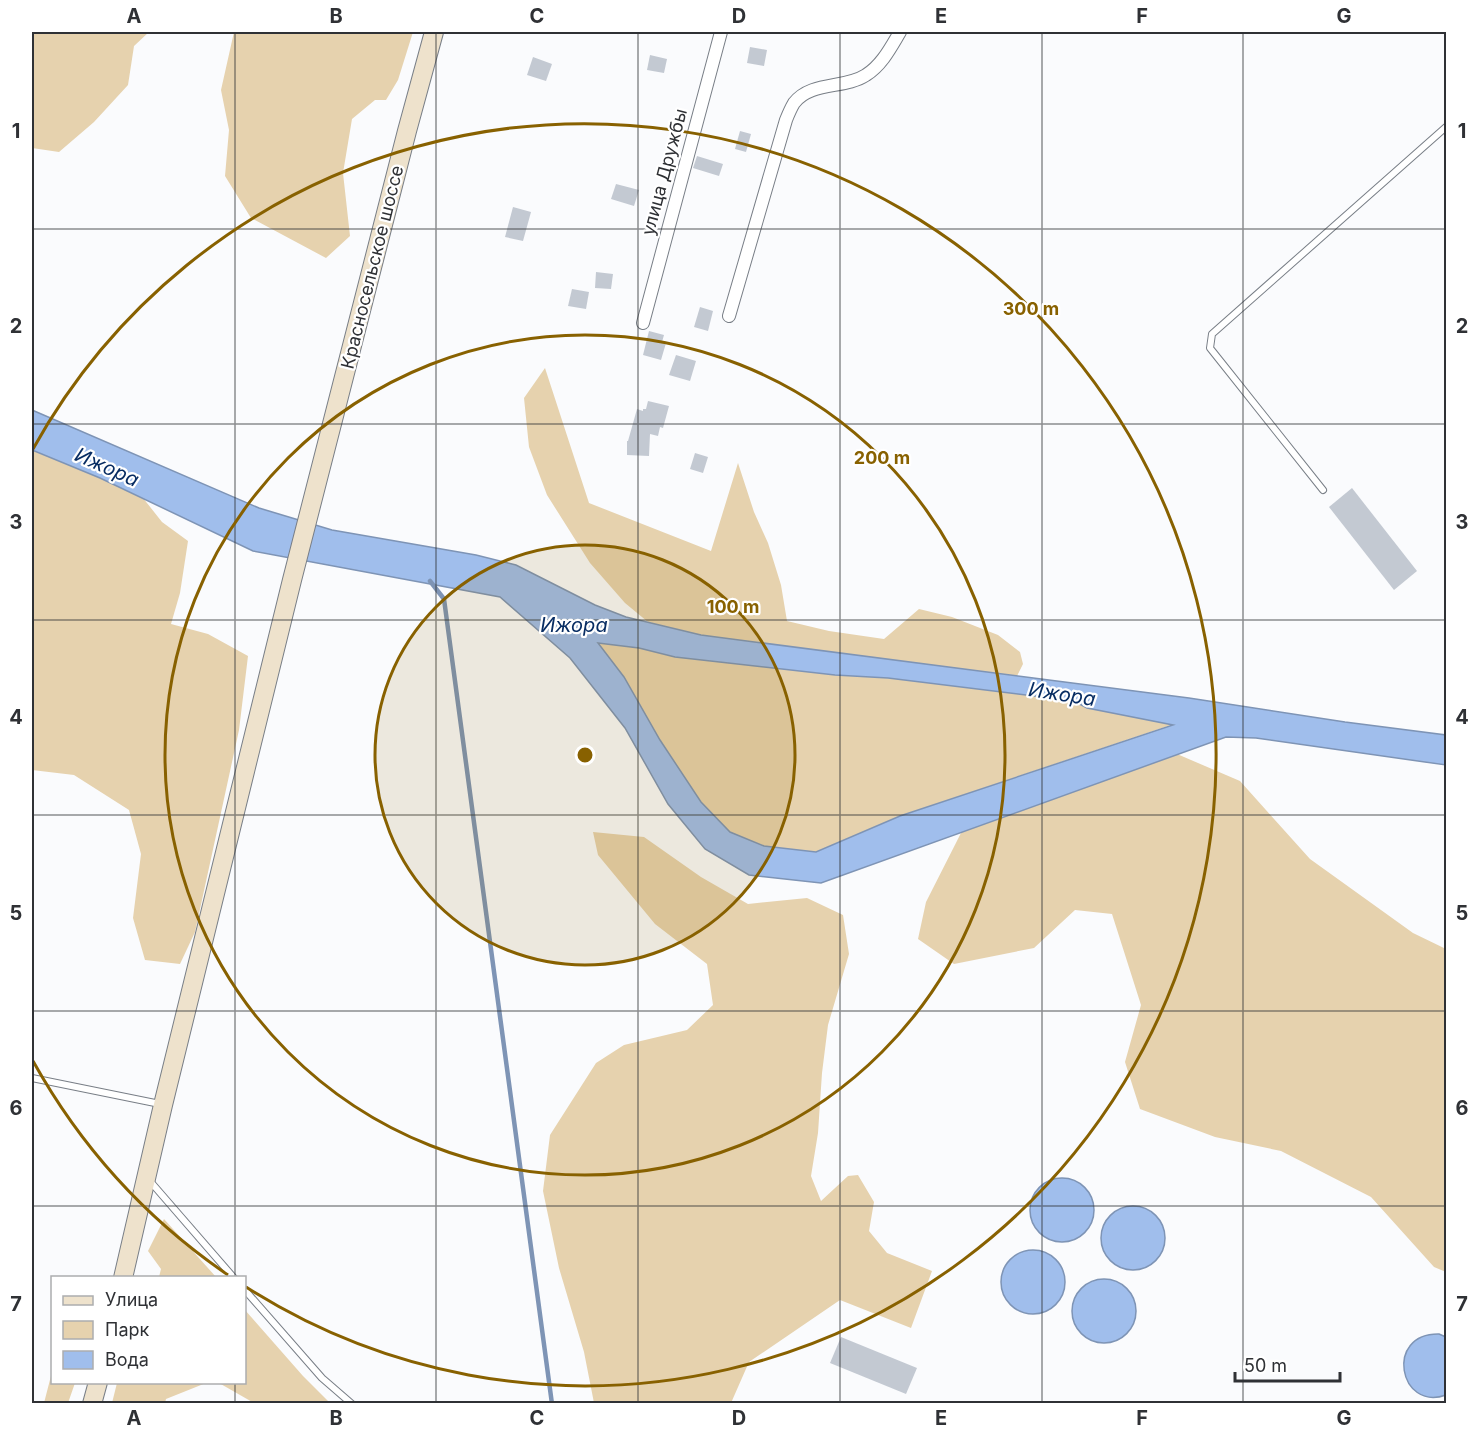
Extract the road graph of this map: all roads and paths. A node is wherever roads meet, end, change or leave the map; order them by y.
1 (434, 32) edge
2 (722, 32) edge
3 (900, 32) edge
4 (1446, 127) edge
5 (729, 316) dead end
6 (643, 323) dead end
7 (1323, 490) dead end
8 (32, 1078) edge
9 (163, 1105) junction
10 (147, 1178) junction
11 (123, 1276) edge
12 (232, 1276) edge
13 (246, 1291) edge
14 (98, 1384) edge
15 (92, 1404) edge
16 (352, 1404) edge

1 - 9 main road, Красносельское шоссе
2 - 6 street, улица Дружбы
3 - 5 street
4 - 7 lane
8 - 9 lane
9 - 10 main road, Красносельское шоссе
10 - 11 main road, Красносельское шоссе
10 - 12 lane
13 - 16 lane
14 - 15 main road

